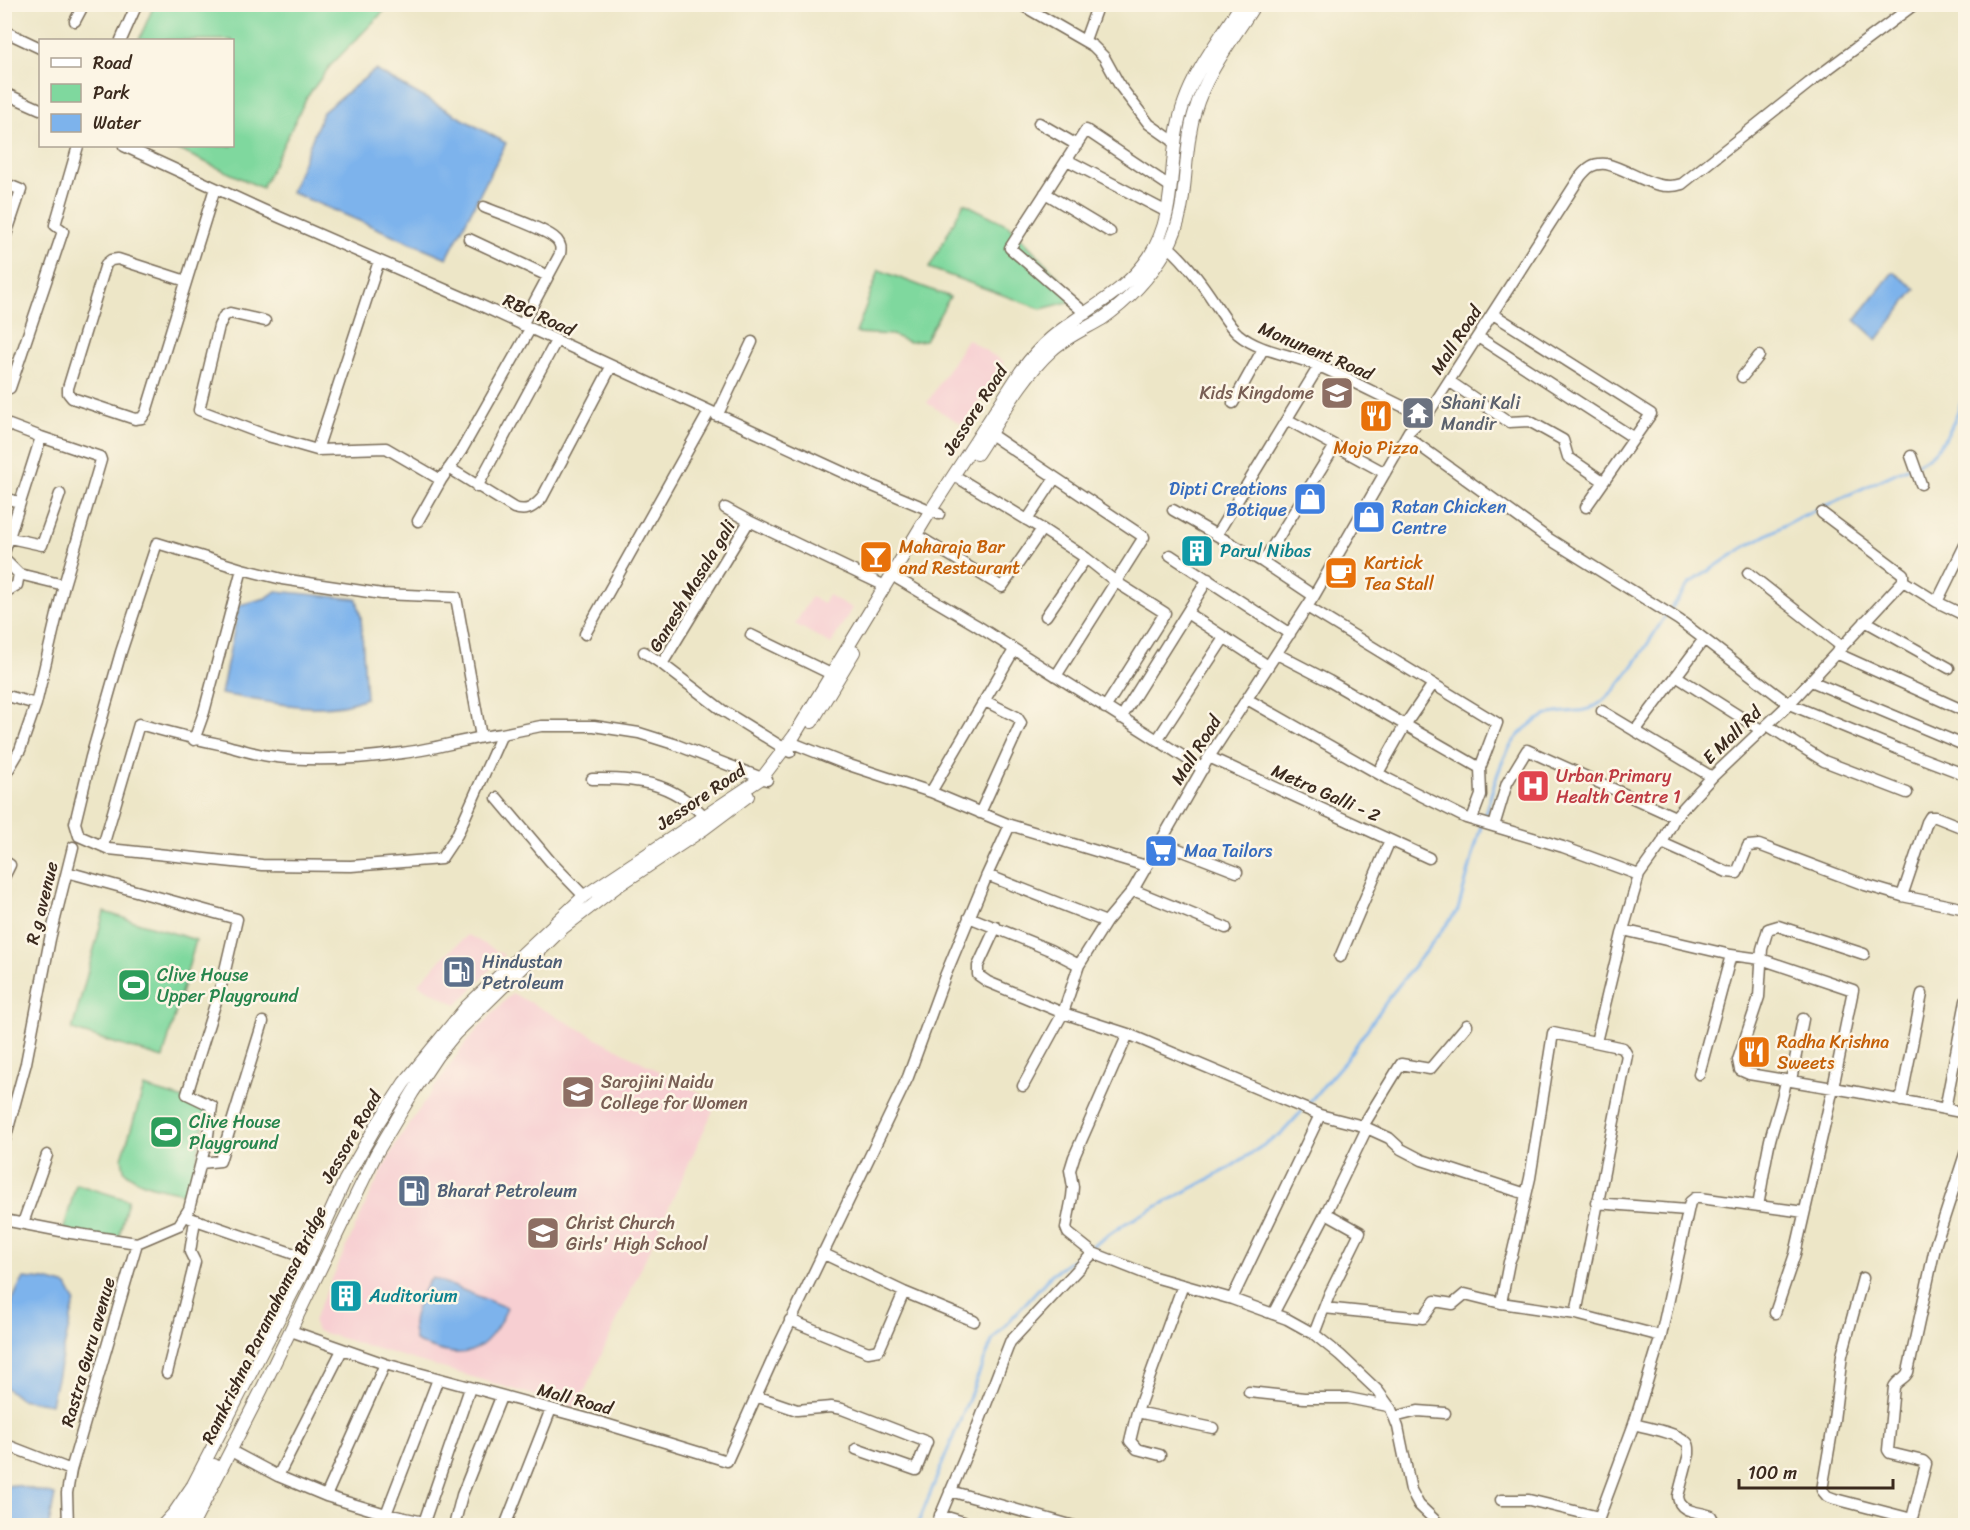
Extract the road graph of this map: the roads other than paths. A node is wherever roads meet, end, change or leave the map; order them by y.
1 (84, 4) edge
2 (137, 4) edge
3 (1020, 4) edge
4 (1098, 4) edge
5 (1241, 4) edge
6 (1255, 4) edge
7 (1915, 4) edge
8 (75, 21) dead end
9 (4, 31) edge
10 (121, 39) edge
11 (1085, 40) junction
12 (39, 48) edge
13 (4, 93) edge
14 (39, 109) edge
15 (1039, 123) dead end
16 (1176, 143) junction
17 (1077, 145) junction
18 (78, 147) edge
19 (126, 147) edge
20 (1067, 160) junction
21 (4, 183) edge
22 (1171, 187) junction
23 (215, 188) junction
24 (1045, 193) junction
25 (484, 207) dead end
26 (1167, 212) junction
27 (1110, 232) dead end
28 (470, 239) dead end
29 (4, 241) edge
30 (1163, 243) junction
31 (379, 261) junction
32 (548, 276) junction
33 (186, 281) junction
34 (1086, 314) junction
35 (1493, 314) junction
36 (264, 321) dead end
37 (526, 327) junction
38 (1478, 337) junction
39 (556, 341) junction
40 (752, 342) dead end
41 (1263, 349) junction
42 (1759, 356) dead end
43 (1319, 366) junction
44 (611, 367) junction
45 (1742, 377) dead end
46 (1449, 381) junction
47 (10, 388) dead end
48 (1233, 403) dead end
49 (1406, 408) junction
50 (1431, 408) junction
51 (713, 414) junction
52 (1288, 420) junction
53 (4, 423) edge
54 (990, 434) junction
55 (1408, 434) junction
56 (41, 437) junction
57 (1634, 438) junction
58 (1335, 446) junction
59 (317, 450) junction
60 (1911, 456) dead end
61 (449, 468) junction
62 (1385, 473) junction
63 (1054, 478) junction
64 (960, 479) junction
65 (441, 480) junction
66 (1603, 481) junction
67 (1921, 484) dead end
68 (477, 487) junction
69 (60, 494) dead end
70 (4, 498) edge
71 (19, 502) junction
72 (1586, 507) dead end
73 (725, 508) dead end
74 (1173, 510) dead end
75 (935, 512) junction
76 (1822, 513) dead end
77 (1027, 520) junction
78 (418, 521) dead end
79 (749, 521) junction
80 (1042, 529) junction
81 (1216, 534) junction
82 (10, 538) junction
83 (922, 539) junction
84 (1965, 543) edge
85 (4, 553) edge
86 (1170, 555) dead end
87 (1086, 558) junction
88 (4, 559) edge
89 (1263, 562) junction
90 (242, 569) junction
91 (1748, 573) dead end
92 (19, 574) junction
93 (898, 579) junction
94 (1208, 579) junction
95 (1903, 581) junction
96 (1116, 582) junction
97 (64, 585) junction
98 (885, 586) junction
99 (4, 593) edge
100 (1314, 596) junction
101 (1937, 602) junction
102 (1307, 607) junction
103 (1187, 613) junction
104 (1965, 614) edge
105 (1046, 616) dead end
106 (1866, 621) junction
107 (585, 634) dead end
108 (1290, 634) junction
109 (751, 635) dead end
110 (1224, 638) junction
111 (1704, 639) junction
112 (1014, 650) junction
113 (1839, 650) junction
114 (644, 652) dead end
115 (1277, 654) junction
116 (662, 664) junction
117 (1269, 666) junction
118 (1949, 668) dead end
119 (831, 674) junction
120 (1056, 676) junction
121 (1676, 676) junction
122 (1810, 681) junction
123 (1433, 684) junction
124 (4, 695) edge
125 (1247, 699) junction
126 (985, 701) junction
127 (36, 704) junction
128 (1789, 704) junction
129 (1105, 708) junction
130 (1960, 709) dead end
131 (1602, 711) dead end
132 (1121, 718) junction
133 (1405, 725) junction
134 (1764, 727) junction
135 (1635, 731) junction
136 (502, 734) junction
137 (481, 737) junction
138 (194, 740) junction
139 (1157, 740) junction
140 (1965, 746) edge
141 (790, 747) junction
142 (1209, 758) junction
143 (1480, 768) junction
144 (1203, 769) junction
145 (1378, 772) junction
146 (1965, 775) edge
147 (4, 777) edge
148 (1712, 777) junction
149 (592, 779) dead end
150 (764, 779) junction
151 (931, 792) junction
152 (1907, 793) dead end
153 (497, 798) dead end
154 (980, 813) junction
155 (704, 816) junction
156 (1676, 817) junction
157 (1469, 818) junction
158 (1010, 825) junction
159 (1494, 826) junction
160 (1965, 829) edge
161 (1390, 840) junction
162 (1160, 842) junction
163 (1662, 843) junction
164 (104, 846) junction
165 (73, 847) dead end
166 (1429, 858) dead end
167 (4, 861) edge
168 (1146, 866) junction
169 (67, 872) junction
170 (1237, 872) dead end
171 (987, 875) junction
172 (1639, 875) junction
173 (4, 877) edge
174 (1133, 890) junction
175 (584, 896) junction
176 (1902, 896) junction
177 (1965, 909) edge
178 (969, 917) junction
179 (1106, 922) junction
180 (996, 927) junction
181 (1226, 928) dead end
182 (1623, 930) junction
183 (1864, 954) dead end
184 (1731, 955) junction
185 (1340, 957) dead end
186 (1761, 959) junction
187 (1079, 964) junction
188 (1922, 994) dead end
189 (1965, 1001) edge
190 (1063, 1013) junction
191 (1803, 1019) dead end
192 (263, 1022) dead end
193 (1467, 1025) dead end
194 (1128, 1034) junction
195 (444, 1039) junction
196 (1596, 1042) junction
197 (425, 1064) junction
198 (1699, 1074) dead end
199 (1788, 1080) junction
200 (1023, 1086) dead end
201 (1833, 1088) junction
202 (1901, 1101) junction
203 (1945, 1109) junction
204 (1965, 1113) edge
205 (1315, 1114) junction
206 (1365, 1127) junction
207 (4, 1143) edge
208 (1965, 1151) edge
209 (47, 1155) dead end
210 (201, 1162) junction
211 (1526, 1194) junction
212 (1596, 1203) junction
213 (1758, 1206) junction
214 (1687, 1210) junction
215 (1804, 1212) junction
216 (1326, 1213) junction
217 (190, 1218) junction
218 (4, 1220) edge
219 (23, 1223) junction
220 (137, 1244) junction
221 (1091, 1252) junction
222 (822, 1253) junction
223 (309, 1259) junction
224 (1863, 1278) dead end
225 (1183, 1285) junction
226 (904, 1292) junction
227 (1232, 1299) junction
228 (1501, 1303) junction
229 (1324, 1308) junction
230 (1775, 1313) dead end
231 (1273, 1314) junction
232 (1576, 1314) junction
233 (790, 1320) junction
234 (974, 1322) dead end
235 (291, 1331) junction
236 (1314, 1334) junction
237 (1661, 1336) junction
238 (342, 1350) junction
239 (385, 1364) junction
240 (166, 1373) dead end
241 (438, 1379) junction
242 (470, 1388) junction
243 (1249, 1392) dead end
244 (756, 1396) junction
245 (501, 1397) junction
246 (1388, 1406) junction
247 (551, 1409) junction
248 (1137, 1412) junction
249 (1445, 1413) dead end
250 (1394, 1417) junction
251 (1634, 1424) junction
252 (1213, 1428) dead end
253 (4, 1444) edge
254 (856, 1449) dead end
255 (231, 1451) junction
256 (1160, 1455) dead end
257 (71, 1470) junction
258 (278, 1476) junction
259 (950, 1491) junction
260 (326, 1496) junction
261 (1501, 1500) dead end
262 (386, 1514) junction
263 (938, 1520) edge
264 (1598, 1521) edge
265 (410, 1522) edge
266 (1911, 1522) edge
267 (68, 1526) edge
268 (162, 1526) edge
269 (177, 1526) edge
270 (192, 1526) edge
271 (454, 1526) edge
272 (505, 1526) edge
273 (977, 1526) edge
274 (1074, 1526) edge
275 (1441, 1526) edge
276 (1716, 1526) edge

1 - 8 street
2 - 10 street
3 - 11 street
4 - 11 street
5 - 16 main road, Jessore Road
6 - 30 main road, Jessore Road
7 - 35 street, Mall Road
9 - 12 street
11 - 16 street
13 - 14 street
15 - 17 street
16 - 22 main road, Jessore Road
17 - 20 street
17 - 22 street
18 - 47 street
19 - 23 street, RBC Road
20 - 24 street
20 - 26 street
21 - 29 street
22 - 26 main road, Jessore Road
23 - 31 street, RBC Road
23 - 33 street
24 - 27 street
24 - 34 street
25 - 32 street
26 - 30 main road, Jessore Road
28 - 32 street
30 - 34 main road, Jessore Road
30 - 41 street, Monunent Road
30 - 54 main road, Jessore Road
31 - 37 street, RBC Road
31 - 59 street
32 - 37 street
33 - 33 street
34 - 75 main road, Jessore Road
35 - 38 street, Mall Road
35 - 57 street
36 - 59 street
37 - 39 street, RBC Road
37 - 61 street
38 - 46 street, Mall Road
38 - 57 street
39 - 44 street, RBC Road
39 - 68 street
40 - 51 street
41 - 43 street, Monunent Road
41 - 48 street
42 - 45 street
43 - 49 street, Monunent Road
43 - 52 street
44 - 51 street, RBC Road
44 - 68 street
46 - 50 street, Mall Road
46 - 66 street
49 - 50 street, Monunent Road
49 - 55 street
50 - 55 street, Mall Road
51 - 75 street, RBC Road
51 - 107 street
52 - 58 street
52 - 81 street
53 - 56 street
54 - 63 street
54 - 64 main road, Jessore Road
55 - 62 street, Mall Road
55 - 111 street
56 - 71 street
56 - 97 street
57 - 66 street
58 - 62 street
58 - 89 street
59 - 65 street
60 - 67 street
61 - 65 street
61 - 68 street
62 - 100 street, Mall Road
63 - 77 street
63 - 96 street
64 - 75 main road, Jessore Road
64 - 77 street
65 - 78 street
66 - 72 street
69 - 82 street
70 - 71 street
71 - 82 street
73 - 79 street
74 - 81 street
75 - 83 main road, Jessore Road
75 - 98 main road, Jessore Road
76 - 95 street
77 - 80 street
79 - 98 street, Ganesh Masala gali
79 - 116 street, Ganesh Masala gali
80 - 83 street
80 - 87 street
81 - 89 street
82 - 85 street
83 - 93 main road, Jessore Road
84 - 101 street
86 - 94 street
87 - 96 street
87 - 105 street
88 - 92 street
89 - 100 street
90 - 137 street
90 - 138 street
90 - 164 street
91 - 113 street
92 - 97 street
92 - 99 street
93 - 112 street
93 - 141 main road, Jessore Road
94 - 103 street
94 - 108 street
95 - 101 street
95 - 106 street, E Mall Rd
96 - 120 street
96 - 129 street
97 - 127 street
98 - 119 main road, Jessore Road
100 - 102 street, Mall Road
101 - 104 street
102 - 108 street, Mall Road
102 - 123 street
103 - 110 street
103 - 132 street
106 - 113 street, E Mall Rd
106 - 118 street
108 - 115 street, Mall Road
109 - 119 street
110 - 117 street
110 - 139 street
111 - 121 street
111 - 128 street
112 - 120 street
112 - 126 street
113 - 122 street, E Mall Rd
113 - 130 street
114 - 116 street
115 - 117 street, Mall Road
115 - 133 street
116 - 141 street, Ganesh Masala gali
117 - 125 street, Mall Road
119 - 141 main road, Jessore Road
120 - 129 street
121 - 134 street
121 - 135 street
122 - 128 street, E Mall Rd
122 - 140 street
123 - 133 street
123 - 143 street
124 - 127 street
125 - 142 street, Mall Road
125 - 145 street
126 - 151 street
126 - 154 street
127 - 147 street
128 - 134 street, E Mall Rd
128 - 146 street
129 - 132 street
131 - 135 street
132 - 139 street
133 - 143 street
133 - 145 street
134 - 148 street, E Mall Rd
134 - 152 street
135 - 148 street
136 - 137 street
136 - 150 street
136 - 164 street
137 - 138 street
138 - 164 street
139 - 144 street
141 - 150 main road, Jessore Road
141 - 151 street
142 - 144 street, Mall Road
142 - 161 street, Metro Galli - 2
143 - 157 street
144 - 162 street, Mall Road
145 - 157 street
148 - 156 street, E Mall Rd
149 - 155 street
150 - 155 main road, Jessore Road
150 - 195 main road, Jessore Road
151 - 154 street
153 - 175 street
154 - 158 street
155 - 175 main road, Jessore Road
156 - 159 street
156 - 163 street, E Mall Rd
157 - 159 street
158 - 168 street
158 - 171 street, Mall Road
159 - 172 street
160 - 176 street
161 - 166 street, Metro Galli - 2
161 - 185 street
162 - 168 street, Mall Road
162 - 170 street
163 - 172 street, E Mall Rd
163 - 176 street
165 - 169 street, R g avenue
167 - 173 street
168 - 174 street, Mall Road
169 - 207 street, R g avenue
169 - 210 street
171 - 178 street, Mall Road
171 - 179 street
172 - 182 street, E Mall Rd
174 - 179 street, Mall Road
174 - 181 street
175 - 195 main road, Jessore Road
176 - 177 street
178 - 180 street
178 - 222 street, Mall Road
179 - 187 street, Mall Road
180 - 187 street
180 - 190 street
182 - 184 street
182 - 196 street, E Mall Rd
183 - 186 street
184 - 186 street
184 - 198 street
186 - 199 street
186 - 201 street
187 - 190 street, Mall Road
188 - 202 street
189 - 203 street
190 - 194 street
190 - 200 street, Mall Road
191 - 199 street
192 - 210 street
193 - 206 street
194 - 205 street
194 - 221 street
195 - 197 main road, Jessore Road
196 - 211 street
196 - 212 street
197 - 223 main road, Jessore Road
197 - 235 main road, Jessore Road
197 - 269 main road, Ramkrishna Paramahamsa Bridge
199 - 201 street
199 - 213 street
201 - 202 street
201 - 215 street
202 - 203 street
203 - 204 street
205 - 206 street
205 - 227 street
206 - 211 street
206 - 216 street
208 - 266 street
209 - 219 street
210 - 217 street
211 - 228 street
212 - 214 street
212 - 232 street
213 - 214 street
213 - 215 street
214 - 237 street
215 - 230 street
216 - 229 street
216 - 231 street
217 - 220 street
217 - 223 street
217 - 240 street
218 - 219 street
219 - 220 street
220 - 257 street, Rastra Guru avenue
221 - 225 street
221 - 259 street
222 - 226 street
222 - 233 street, Mall Road
223 - 268 main road, Jessore Road
224 - 266 street
225 - 227 street
225 - 248 street
226 - 233 street
226 - 234 street
227 - 231 street
228 - 229 street
228 - 232 street
229 - 236 street
231 - 236 street
232 - 237 street
233 - 244 street, Mall Road
235 - 238 street, Mall Road
235 - 255 main road, Jessore Road
236 - 246 street
237 - 251 street
238 - 239 street, Mall Road
238 - 258 street
239 - 241 street, Mall Road
239 - 260 street
241 - 242 street, Mall Road
241 - 262 street
242 - 245 street, Mall Road
242 - 265 street
243 - 246 street
244 - 247 street, Mall Road
244 - 254 street
245 - 247 street, Mall Road
245 - 271 street
246 - 250 street
247 - 272 street
248 - 252 street
248 - 256 street
249 - 250 street
250 - 275 street
251 - 264 street
251 - 276 street
253 - 257 street
255 - 258 street
255 - 270 main road, Jessore Road
257 - 267 street, Rastra Guru avenue
258 - 260 street
259 - 263 street
259 - 274 street
260 - 262 street
261 - 264 street
262 - 265 street
263 - 273 street

